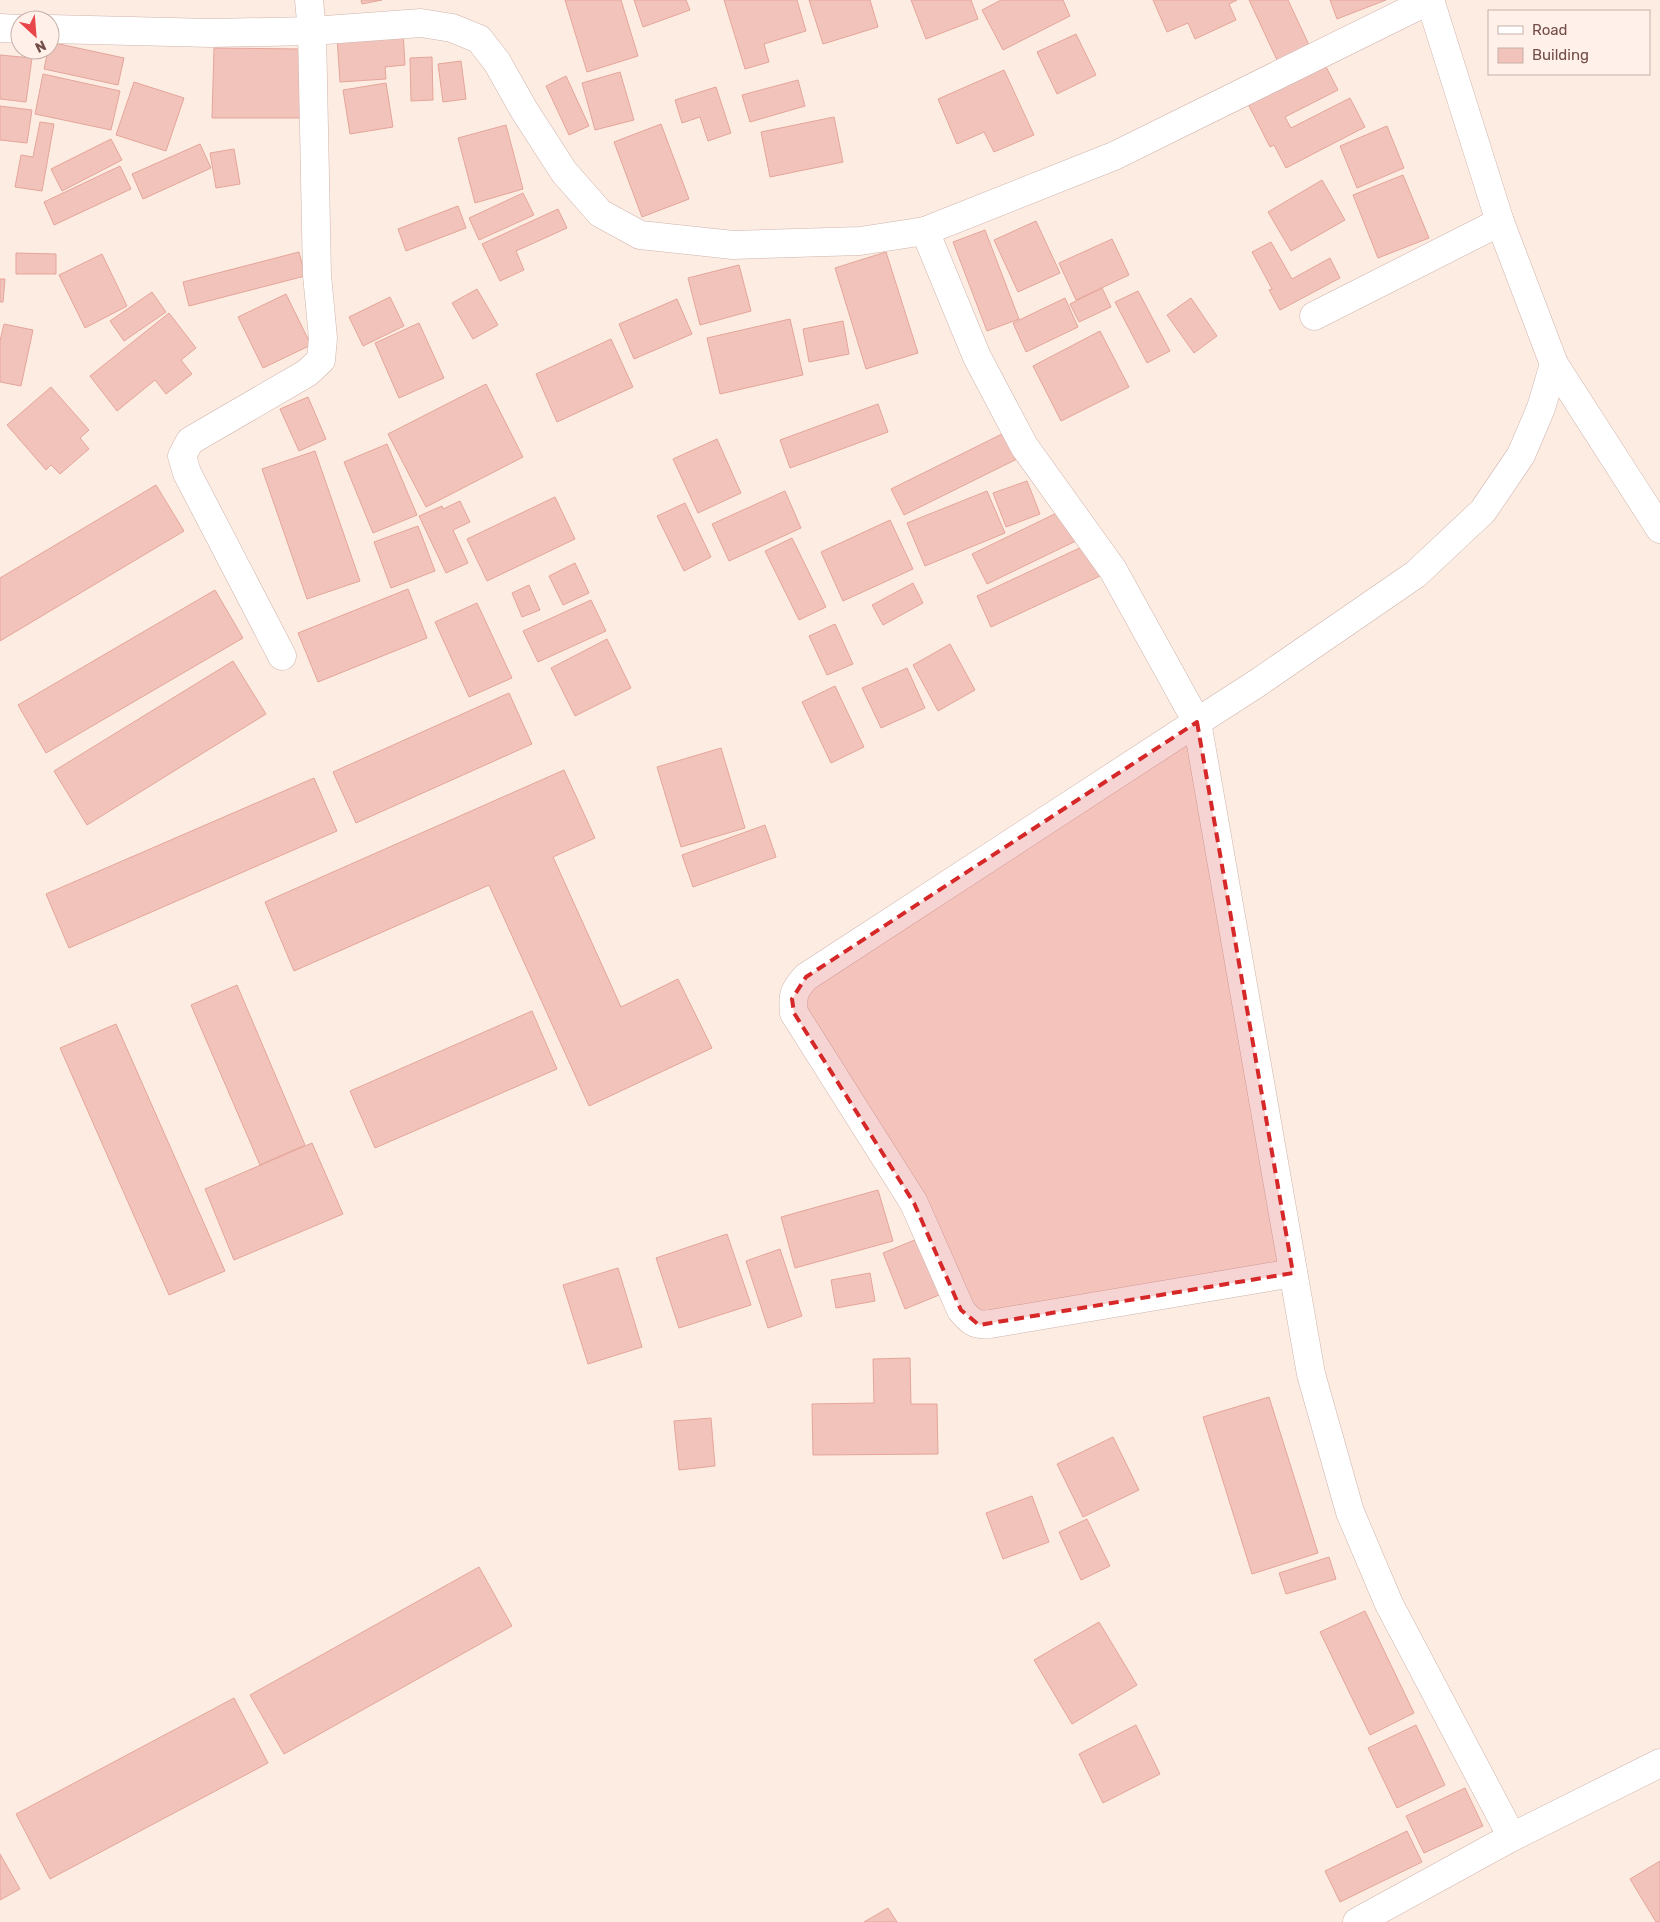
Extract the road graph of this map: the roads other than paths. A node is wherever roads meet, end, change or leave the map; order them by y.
1 (309, 0) edge
2 (1430, 0) edge
3 (60, 29) edge
4 (312, 31) junction
5 (1500, 222) junction
6 (925, 231) junction
7 (1314, 316) dead end
8 (1554, 364) junction
9 (1660, 529) edge
10 (282, 656) dead end
11 (1197, 722) junction
12 (1293, 1274) junction
13 (1660, 1763) edge
14 (1512, 1837) junction
15 (1357, 1922) edge

1 - 4 street
2 - 5 street
2 - 6 street
3 - 4 street
4 - 6 street
4 - 10 street
5 - 7 street
5 - 8 street
6 - 11 street
8 - 9 street
8 - 11 street
11 - 12 street
11 - 12 street
12 - 14 street
13 - 14 street
14 - 15 street

